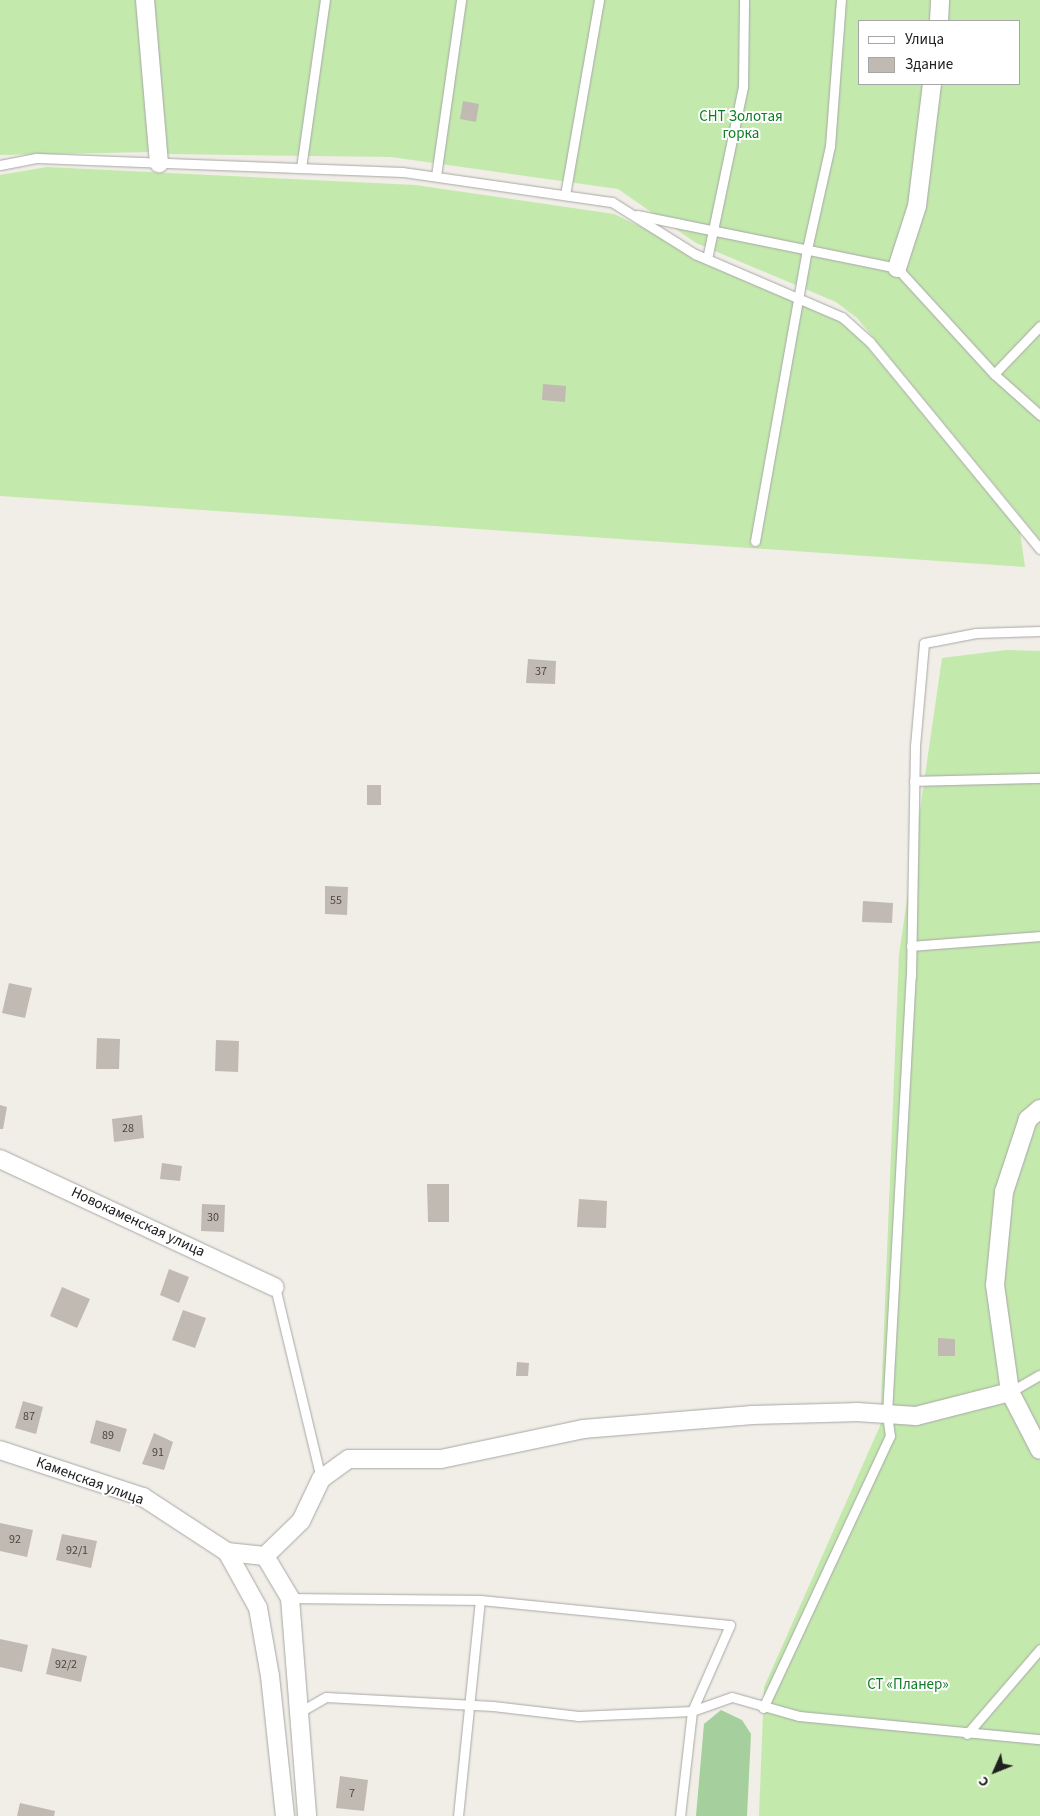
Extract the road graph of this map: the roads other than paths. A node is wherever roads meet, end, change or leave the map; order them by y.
1 (145, 0) edge
2 (325, 0) edge
3 (461, 0) edge
4 (599, 0) edge
5 (744, 0) edge
6 (841, 0) edge
7 (940, 0) edge
8 (939, 20) edge
9 (932, 85) edge
10 (159, 163) junction
11 (0, 165) edge
12 (301, 168) junction
13 (436, 176) junction
14 (565, 195) junction
15 (631, 214) junction
16 (713, 230) junction
17 (806, 249) junction
18 (707, 259) junction
19 (897, 268) junction
20 (798, 298) junction
21 (1040, 326) edge
22 (994, 374) junction
23 (1040, 415) edge
24 (754, 541) dead end
25 (1040, 549) edge
26 (1040, 631) edge
27 (1040, 778) edge
28 (914, 781) junction
29 (1040, 936) edge
30 (911, 946) junction
31 (1040, 1109) edge
32 (0, 1159) edge
33 (275, 1286) joint
34 (1040, 1376) edge
35 (1010, 1392) junction
36 (887, 1414) junction
37 (0, 1450) edge
38 (1040, 1450) edge
39 (322, 1479) junction
40 (227, 1552) junction
41 (265, 1556) junction
42 (290, 1598) junction
43 (480, 1600) junction
44 (1040, 1649) edge
45 (468, 1705) junction
46 (763, 1708) junction
47 (692, 1711) junction
48 (298, 1713) junction
49 (967, 1734) junction
50 (1040, 1739) edge
51 (285, 1816) edge
52 (307, 1816) edge
53 (458, 1816) edge
54 (680, 1816) edge

1 - 10 street
2 - 12 lane
3 - 13 lane
4 - 14 lane
5 - 16 lane
6 - 17 lane
7 - 8 street
9 - 19 street
10 - 11 lane
10 - 12 lane
12 - 13 lane
13 - 14 lane
14 - 15 lane
15 - 16 lane
15 - 18 lane
16 - 17 lane
16 - 18 lane
17 - 19 lane
17 - 20 lane
18 - 20 lane
19 - 22 lane
20 - 24 lane
20 - 25 lane
21 - 22 lane
22 - 23 lane
26 - 28 lane
27 - 28 lane
28 - 30 lane
29 - 30 lane
30 - 36 lane
31 - 35 street
32 - 33 street, Новокаменская улица
33 - 39 lane
34 - 35 lane
35 - 36 street
35 - 38 street
36 - 39 street
36 - 46 lane
37 - 40 street, Каменская улица
39 - 41 street
40 - 41 street
40 - 51 street
41 - 42 street
42 - 43 lane
42 - 48 street
43 - 45 lane
43 - 47 lane
44 - 49 lane
45 - 47 lane
45 - 48 lane
45 - 53 lane
46 - 47 lane
46 - 49 lane
47 - 54 lane
48 - 52 street
49 - 50 lane

